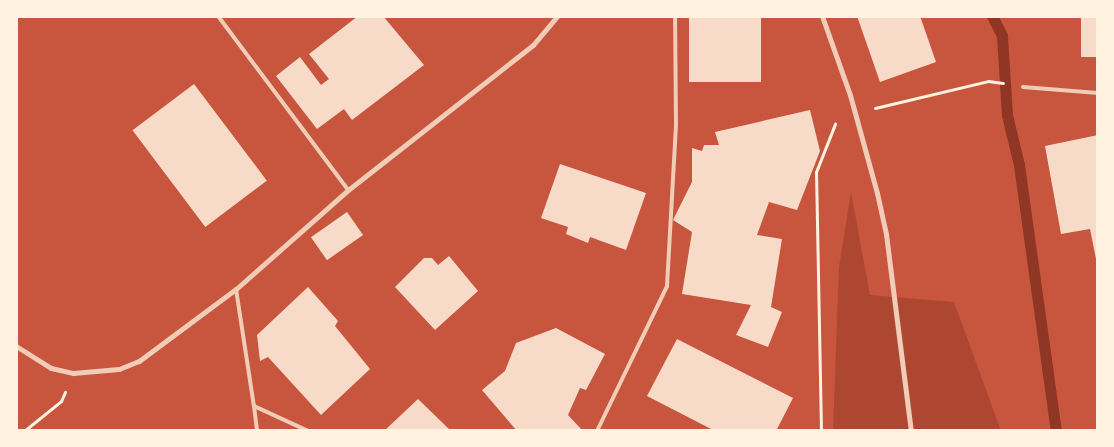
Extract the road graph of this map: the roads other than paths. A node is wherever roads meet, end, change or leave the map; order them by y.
1 (218, 16) edge
2 (557, 16) edge
3 (675, 16) edge
4 (822, 16) edge
5 (1023, 87) dead end
6 (1098, 93) edge
7 (348, 190) junction
8 (236, 289) junction
9 (16, 346) edge
10 (254, 406) junction
11 (257, 431) edge
12 (308, 431) edge
13 (597, 431) edge
14 (911, 431) edge

1 - 7 lane
2 - 7 street
3 - 13 lane
4 - 14 street
5 - 6 lane
7 - 8 street
8 - 9 street
8 - 10 lane
10 - 11 lane
10 - 12 lane

